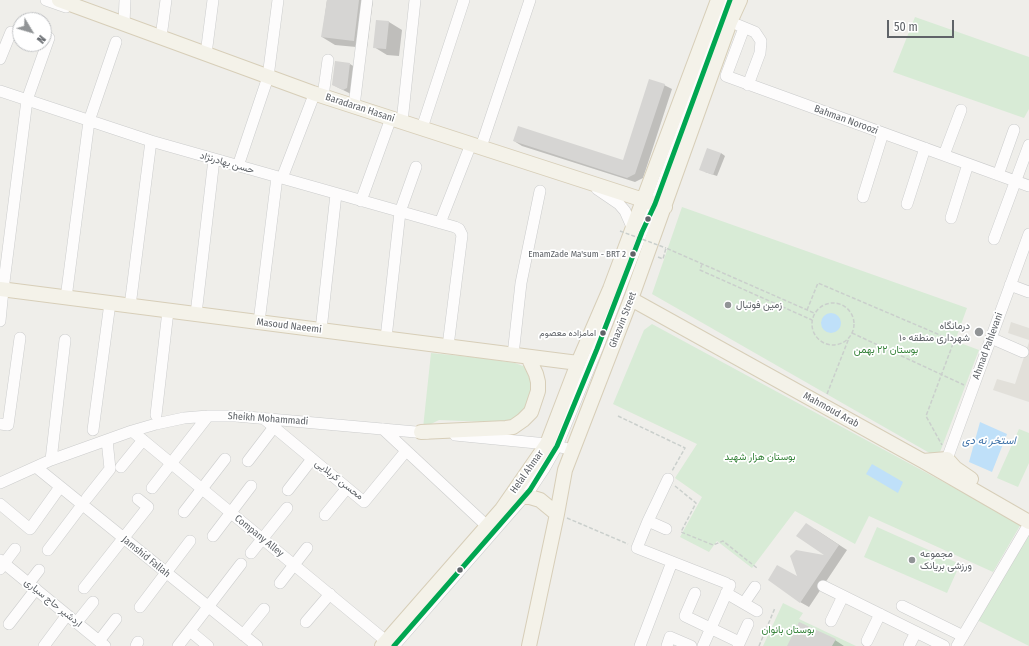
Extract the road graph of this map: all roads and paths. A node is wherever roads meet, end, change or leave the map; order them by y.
1 (46, 0) edge
2 (59, 0) edge
3 (125, 0) edge
4 (166, 0) edge
5 (212, 0) edge
6 (278, 0) edge
7 (367, 0) edge
8 (415, 0) edge
9 (464, 0) edge
10 (530, 0) edge
11 (718, 0) edge
12 (730, 0) edge
13 (740, 0) edge
14 (730, 22) junction
15 (124, 24) junction
16 (744, 28) junction
17 (11, 32) dead end
18 (161, 37) junction
19 (116, 42) dead end
20 (44, 52) edge
21 (206, 54) junction
22 (0, 59) edge
23 (328, 60) dead end
24 (268, 78) junction
25 (748, 84) junction
26 (0, 92) edge
27 (317, 95) junction
28 (26, 100) junction
29 (354, 106) junction
30 (961, 110) dead end
31 (394, 120) junction
32 (88, 121) junction
33 (422, 128) junction
34 (1014, 130) dead end
35 (883, 133) junction
36 (151, 141) junction
37 (1029, 145) edge
38 (474, 146) junction
39 (925, 148) junction
40 (944, 155) junction
41 (214, 159) junction
42 (968, 164) junction
43 (238, 166) junction
44 (416, 167) dead end
45 (998, 175) junction
46 (280, 178) junction
47 (1015, 181) junction
48 (1029, 186) edge
49 (540, 191) dead end
50 (336, 194) junction
51 (863, 197) dead end
52 (361, 201) junction
53 (655, 204) junction
54 (907, 204) dead end
55 (400, 212) junction
56 (951, 218) dead end
57 (440, 223) junction
58 (627, 230) junction
59 (1029, 234) edge
60 (994, 239) dead end
61 (666, 248) junction
62 (663, 259) dead end
63 (702, 263) junction
64 (1010, 285) junction
65 (1, 289) edge
66 (1029, 292) edge
67 (66, 298) junction
68 (631, 299) junction
69 (110, 303) junction
70 (130, 306) junction
71 (807, 310) junction
72 (168, 311) junction
73 (814, 313) junction
74 (196, 314) junction
75 (812, 320) junction
76 (0, 321) edge
77 (259, 322) junction
78 (321, 330) junction
79 (852, 333) junction
80 (850, 336) junction
81 (20, 338) dead end
82 (386, 338) junction
83 (991, 338) junction
84 (65, 340) dead end
85 (448, 346) junction
86 (1022, 352) dead end
87 (513, 355) junction
88 (528, 357) junction
89 (578, 363) junction
90 (942, 374) junction
91 (972, 388) junction
92 (823, 405) junction
93 (156, 415) dead end
94 (208, 416) junction
95 (618, 416) dead end
96 (263, 418) junction
97 (0, 424) edge
98 (274, 427) junction
99 (383, 429) junction
100 (93, 430) dead end
101 (132, 431) junction
102 (421, 432) junction
103 (107, 440) junction
104 (143, 440) junction
105 (552, 445) junction
106 (573, 450) junction
107 (406, 451) junction
108 (948, 457) junction
109 (225, 459) dead end
110 (312, 459) junction
111 (51, 460) junction
112 (248, 461) dead end
113 (924, 461) junction
114 (171, 463) junction
115 (121, 467) dead end
116 (36, 468) junction
117 (668, 479) junction
118 (0, 483) edge
119 (251, 486) dead end
120 (60, 487) junction
121 (152, 488) dead end
122 (347, 488) junction
123 (202, 489) junction
124 (288, 490) dead end
125 (524, 497) junction
126 (138, 499) dead end
127 (85, 502) junction
128 (0, 504) edge
129 (287, 508) dead end
130 (502, 509) junction
131 (184, 512) dead end
132 (231, 513) junction
133 (557, 514) junction
134 (325, 515) dead end
135 (648, 521) junction
136 (1029, 522) edge
137 (487, 526) junction
138 (666, 529) dead end
139 (213, 536) dead end
140 (123, 538) junction
141 (262, 538) junction
142 (190, 541) dead end
143 (308, 548) dead end
144 (637, 548) junction
145 (15, 549) dead end
146 (48, 550) dead end
147 (251, 553) dead end
148 (672, 562) junction
149 (1, 564) edge
150 (241, 564) dead end
151 (294, 565) junction
152 (757, 568) dead end
153 (39, 570) dead end
154 (166, 573) junction
155 (280, 583) dead end
156 (32, 586) junction
157 (823, 586) dead end
158 (728, 587) junction
159 (755, 587) dead end
160 (84, 588) dead end
161 (695, 593) dead end
162 (330, 594) junction
163 (843, 596) junction
164 (93, 602) dead end
165 (744, 603) junction
166 (902, 606) dead end
167 (140, 607) dead end
168 (208, 607) junction
169 (776, 608) dead end
170 (264, 609) dead end
171 (757, 611) dead end
172 (880, 614) junction
173 (67, 615) junction
174 (116, 619) dead end
175 (831, 621) dead end
176 (77, 622) junction
177 (306, 622) dead end
178 (9, 624) dead end
179 (748, 624) dead end
180 (711, 628) junction
181 (190, 631) junction
182 (916, 632) junction
183 (243, 635) junction
184 (963, 636) junction
185 (668, 641) edge
186 (867, 642) dead end
187 (103, 644) edge
188 (387, 644) edge
189 (738, 644) edge
190 (254, 645) edge
191 (44, 646) edge
192 (178, 646) edge
193 (208, 646) edge
194 (529, 646) edge
195 (640, 646) edge
196 (691, 646) edge
197 (703, 646) edge
198 (759, 646) edge
199 (909, 646) edge
200 (944, 646) edge
201 (958, 646) edge

1 - 24 street
2 - 15 main road, Baradaran Hasani
3 - 15 street
4 - 18 street
5 - 21 street
6 - 24 street
7 - 29 street
8 - 31 street
9 - 33 street
10 - 38 street
11 - 53 main road, Ghazvin Street
12 - 53 street
13 - 14 main road, Ghazvin Street
14 - 16 street
14 - 53 main road, Ghazvin Street
15 - 18 main road, Baradaran Hasani
16 - 25 street
16 - 25 street, Bahman Noroozi
17 - 22 street
18 - 21 main road, Baradaran Hasani
19 - 32 street
20 - 28 street
21 - 24 main road, Baradaran Hasani
23 - 27 street
24 - 27 main road, Baradaran Hasani
24 - 43 street
25 - 35 street, Bahman Noroozi
26 - 28 street, حسن بهادرنژاد
27 - 29 main road, Baradaran Hasani
27 - 31 street
27 - 46 street
28 - 32 street, حسن بهادرنژاد
28 - 65 street
29 - 31 main road, Baradaran Hasani
30 - 40 street
31 - 33 main road, Baradaran Hasani
31 - 38 street
31 - 52 street
32 - 36 street, حسن بهادرنژاد
32 - 67 street
33 - 38 main road, Baradaran Hasani
34 - 45 street
35 - 39 street, Bahman Noroozi
35 - 51 street
36 - 41 street, حسن بهادرنژاد
36 - 70 street
37 - 47 street
38 - 53 main road, Baradaran Hasani
38 - 57 street
38 - 58 street
39 - 40 street, Bahman Noroozi
39 - 54 street
40 - 42 street, Bahman Noroozi
41 - 43 street, حسن بهادرنژاد
41 - 74 street
42 - 45 street, Bahman Noroozi
42 - 56 street
43 - 46 street, حسن بهادرنژاد
44 - 55 street
45 - 47 street, Bahman Noroozi
46 - 50 street, حسن بهادرنژاد
46 - 77 street
47 - 48 street, Bahman Noroozi
47 - 60 street
49 - 87 street
50 - 52 street, حسن بهادرنژاد
50 - 78 street
52 - 55 street, حسن بهادرنژاد
53 - 58 main road, Ghazvin Street
53 - 68 main road, Ghazvin Street
53 - 105 street
55 - 57 street, حسن بهادرنژاد
55 - 82 street
57 - 85 street, حسن بهادرنژاد
58 - 61 path, bridge
58 - 89 main road, Ghazvin Street
59 - 64 street, Ahmad Pahlevani
61 - 62 path
61 - 63 path
63 - 71 path
63 - 75 path
64 - 66 street
64 - 83 street, Ahmad Pahlevani
65 - 67 main road, Masoud Naeemi
65 - 76 street
67 - 69 main road, Masoud Naeemi
68 - 92 main road, Mahmoud Arab
68 - 106 main road, Ghazvin Street
69 - 70 main road, Masoud Naeemi
69 - 100 street
70 - 72 main road, Masoud Naeemi
71 - 73 path
71 - 90 path
72 - 74 main road, Masoud Naeemi
72 - 93 street
73 - 75 path
73 - 79 path
74 - 77 main road, Masoud Naeemi
75 - 80 path
77 - 78 main road, Masoud Naeemi
78 - 82 main road, Masoud Naeemi
79 - 80 path
79 - 90 path
80 - 92 path
81 - 97 street
82 - 85 main road, Masoud Naeemi
83 - 86 street
83 - 91 street, Ahmad Pahlevani
84 - 111 street
85 - 87 main road, Masoud Naeemi
87 - 88 main road, Masoud Naeemi
88 - 89 main road, Masoud Naeemi
88 - 102 main road
89 - 105 main road, Ghazvin Street
90 - 91 path
90 - 108 path
91 - 108 street, Ahmad Pahlevani
92 - 113 main road, Mahmoud Arab
94 - 96 street, Sheikh Mohammadi
94 - 101 street, Sheikh Mohammadi
94 - 114 street
95 - 117 path
96 - 98 street, محسن کربلایی
96 - 99 street, Sheikh Mohammadi
98 - 110 street, محسن کربلایی
98 - 112 street
99 - 102 street, Sheikh Mohammadi
99 - 107 street
101 - 103 street, Sheikh Mohammadi
101 - 104 street, Company Alley
102 - 105 street, Sheikh Mohammadi
103 - 111 street, Sheikh Mohammadi
103 - 127 street
104 - 114 street, Company Alley
104 - 115 street
105 - 106 street, Sheikh Mohammadi
105 - 125 street
105 - 130 main road, Helal Ahmar
106 - 133 main road, Ghazvin Street
107 - 122 street, محسن کربلایی
107 - 137 street
108 - 113 main road
108 - 136 main road
109 - 123 street
110 - 122 street, محسن کربلایی
110 - 124 street
111 - 116 street, Sheikh Mohammadi
113 - 136 main road, Mahmoud Arab
114 - 121 street
114 - 123 street, Company Alley
116 - 118 street, Sheikh Mohammadi
116 - 120 street, Jamshid Fallah
117 - 135 street
117 - 152 path
119 - 132 street
120 - 127 street, Jamshid Fallah
120 - 128 street
122 - 134 street
123 - 131 street
123 - 132 street, Company Alley
125 - 130 main road
125 - 133 main road
125 - 188 street
126 - 140 street
127 - 140 street, Jamshid Fallah
127 - 146 street
129 - 141 street
130 - 137 main road, Helal Ahmar
132 - 139 street
132 - 141 street, Company Alley
133 - 144 path
133 - 194 main road, Ghazvin Street
135 - 138 street
135 - 144 street
136 - 184 street
137 - 188 main road, Helal Ahmar
140 - 154 street, Jamshid Fallah
140 - 160 street
141 - 147 street
141 - 151 street, Company Alley
142 - 154 street
143 - 151 street
144 - 148 street
145 - 149 street
148 - 158 street
148 - 195 street
149 - 156 street, اردشیر حاج سیاری
150 - 168 street
151 - 155 street
151 - 162 street, Company Alley
153 - 156 street
154 - 167 street
154 - 168 street, Jamshid Fallah
156 - 173 street, اردشیر حاج سیاری
156 - 178 street
157 - 163 street
158 - 165 street
158 - 180 street
159 - 165 street
161 - 180 street
162 - 177 street
162 - 188 street, Company Alley
163 - 172 street
163 - 175 street
164 - 176 street
165 - 171 street
166 - 184 street
168 - 181 street
168 - 183 street, Jamshid Fallah
169 - 198 path
170 - 183 street
172 - 182 street
172 - 186 street
173 - 176 street, اردشیر حاج سیاری
173 - 191 street
174 - 187 street
176 - 187 street, اردشیر حاج سیاری
179 - 189 street
180 - 189 street
180 - 197 street
181 - 192 street
181 - 193 street
182 - 199 street
182 - 200 street
183 - 190 street, Jamshid Fallah
184 - 201 street
185 - 196 street

